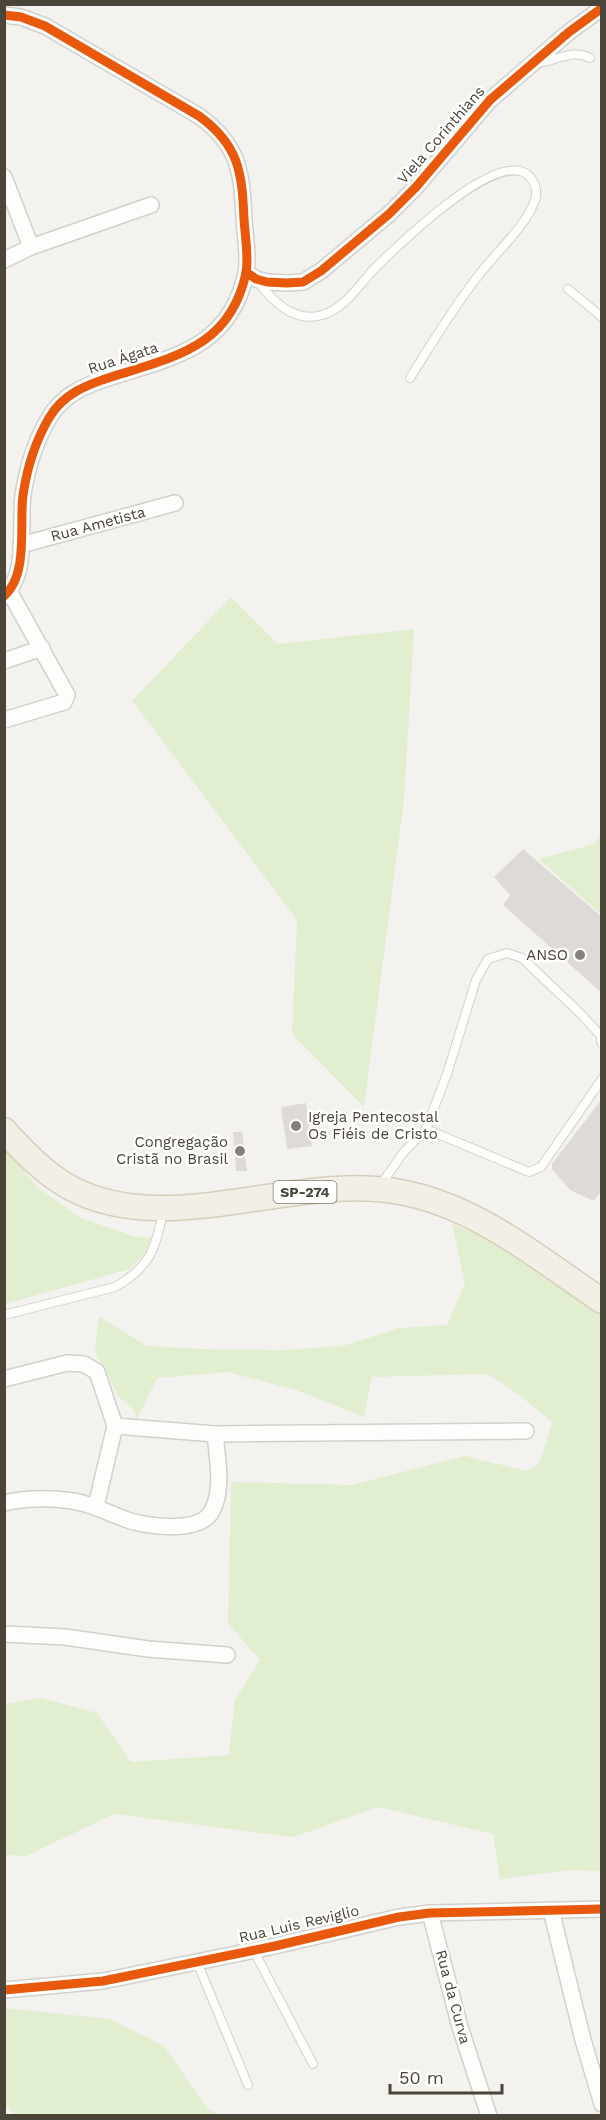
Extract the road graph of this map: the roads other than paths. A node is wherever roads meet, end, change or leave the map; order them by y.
1 (602, 8) edge
2 (4, 15) edge
3 (590, 58) dead end
4 (532, 63) junction
5 (4, 177) edge
6 (151, 205) dead end
7 (32, 247) junction
8 (4, 260) edge
9 (251, 275) junction
10 (568, 289) dead end
11 (602, 317) edge
12 (410, 378) dead end
13 (175, 503) dead end
14 (21, 545) junction
15 (7, 594) edge
16 (42, 648) junction
17 (4, 661) edge
18 (4, 720) edge
19 (602, 1044) edge
20 (602, 1079) edge
21 (426, 1129) junction
22 (4, 1130) edge
23 (377, 1190) junction
24 (164, 1208) junction
25 (602, 1301) edge
26 (4, 1315) edge
27 (4, 1379) edge
28 (115, 1426) junction
29 (526, 1431) dead end
30 (215, 1434) junction
31 (4, 1503) edge
32 (96, 1506) junction
33 (4, 1634) edge
34 (227, 1655) dead end
35 (602, 1909) edge
36 (551, 1910) junction
37 (430, 1913) junction
38 (254, 1951) junction
39 (197, 1962) junction
40 (4, 1990) edge
41 (313, 2064) dead end
42 (248, 2085) dead end
43 (602, 2104) edge
44 (489, 2115) edge

1 - 4 street, Viela Corinthians
2 - 9 street
3 - 4 lane
4 - 9 street, Viela Corinthians
5 - 7 street
6 - 7 street
7 - 8 street
9 - 12 lane
9 - 14 street, Rua Ágata
10 - 11 lane
13 - 14 street, Rua Ametista
14 - 15 street, Rua Ágata
15 - 16 street
16 - 17 street
16 - 18 street
19 - 21 lane
20 - 21 lane
21 - 23 lane
22 - 24 main road, SP-274
23 - 24 main road, SP-274
23 - 25 main road, SP-274
24 - 26 lane
27 - 28 street
28 - 30 street
28 - 32 street
29 - 30 street
30 - 32 street
31 - 32 street
33 - 34 street
35 - 36 street, Rua Luis Reviglio
36 - 37 street, Rua Luis Reviglio
36 - 43 street
37 - 38 street, Rua Luis Reviglio
37 - 44 street, Rua da Curva
38 - 39 street, Rua Luis Reviglio
38 - 41 lane
39 - 40 street, Rua Luis Reviglio
39 - 42 lane

